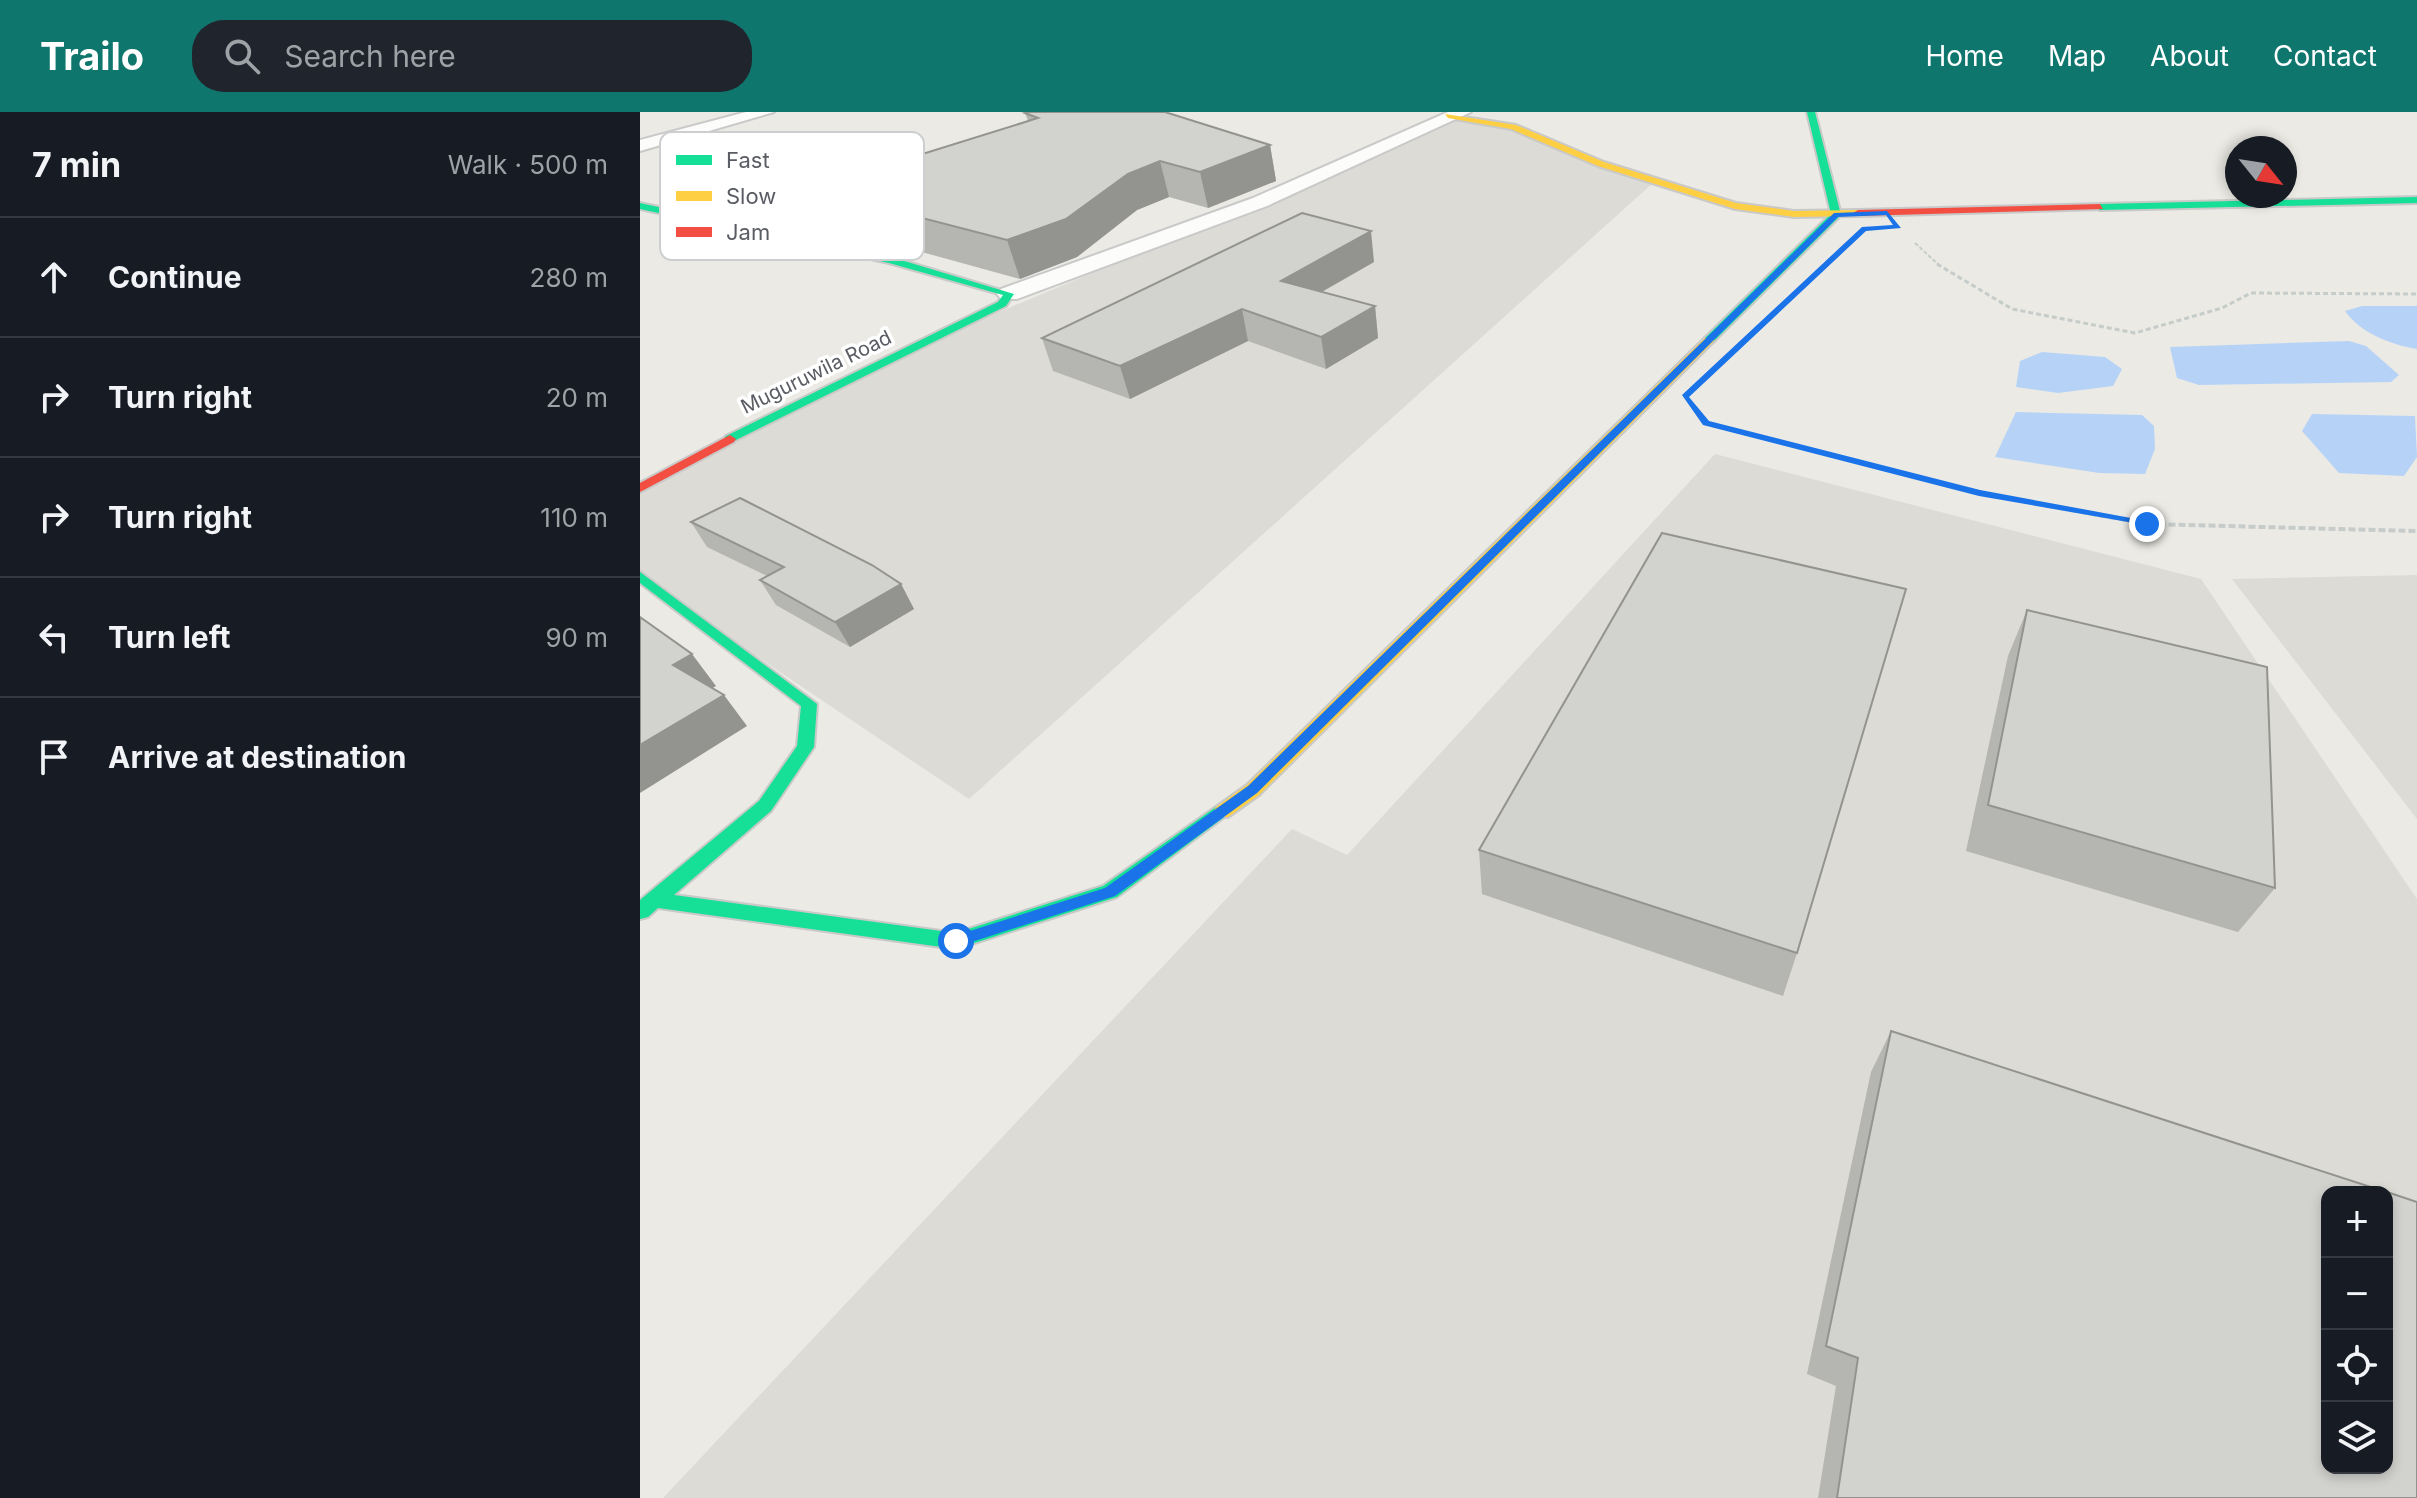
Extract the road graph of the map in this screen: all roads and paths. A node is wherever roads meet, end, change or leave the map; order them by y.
1 (765, 112) edge
2 (1811, 112) edge
3 (1455, 114) edge
4 (691, 132) edge
5 (660, 141) edge
6 (640, 146) edge
7 (2417, 200) edge
8 (640, 206) edge
9 (660, 210) edge
10 (1887, 213) junction
11 (1836, 215) junction
12 (891, 260) edge
13 (1009, 294) junction
14 (2417, 294) edge
15 (1692, 405) dead end
16 (640, 488) edge
17 (2417, 531) edge
18 (640, 576) edge
19 (656, 900) junction
20 (640, 911) edge

1 - 4 street
2 - 11 street
3 - 11 street
3 - 13 street
5 - 6 street
7 - 10 street
8 - 9 street
10 - 11 street
10 - 14 path
11 - 19 street
12 - 13 street
13 - 16 street, Muguruwila Road
15 - 17 path
18 - 19 street
19 - 20 street

